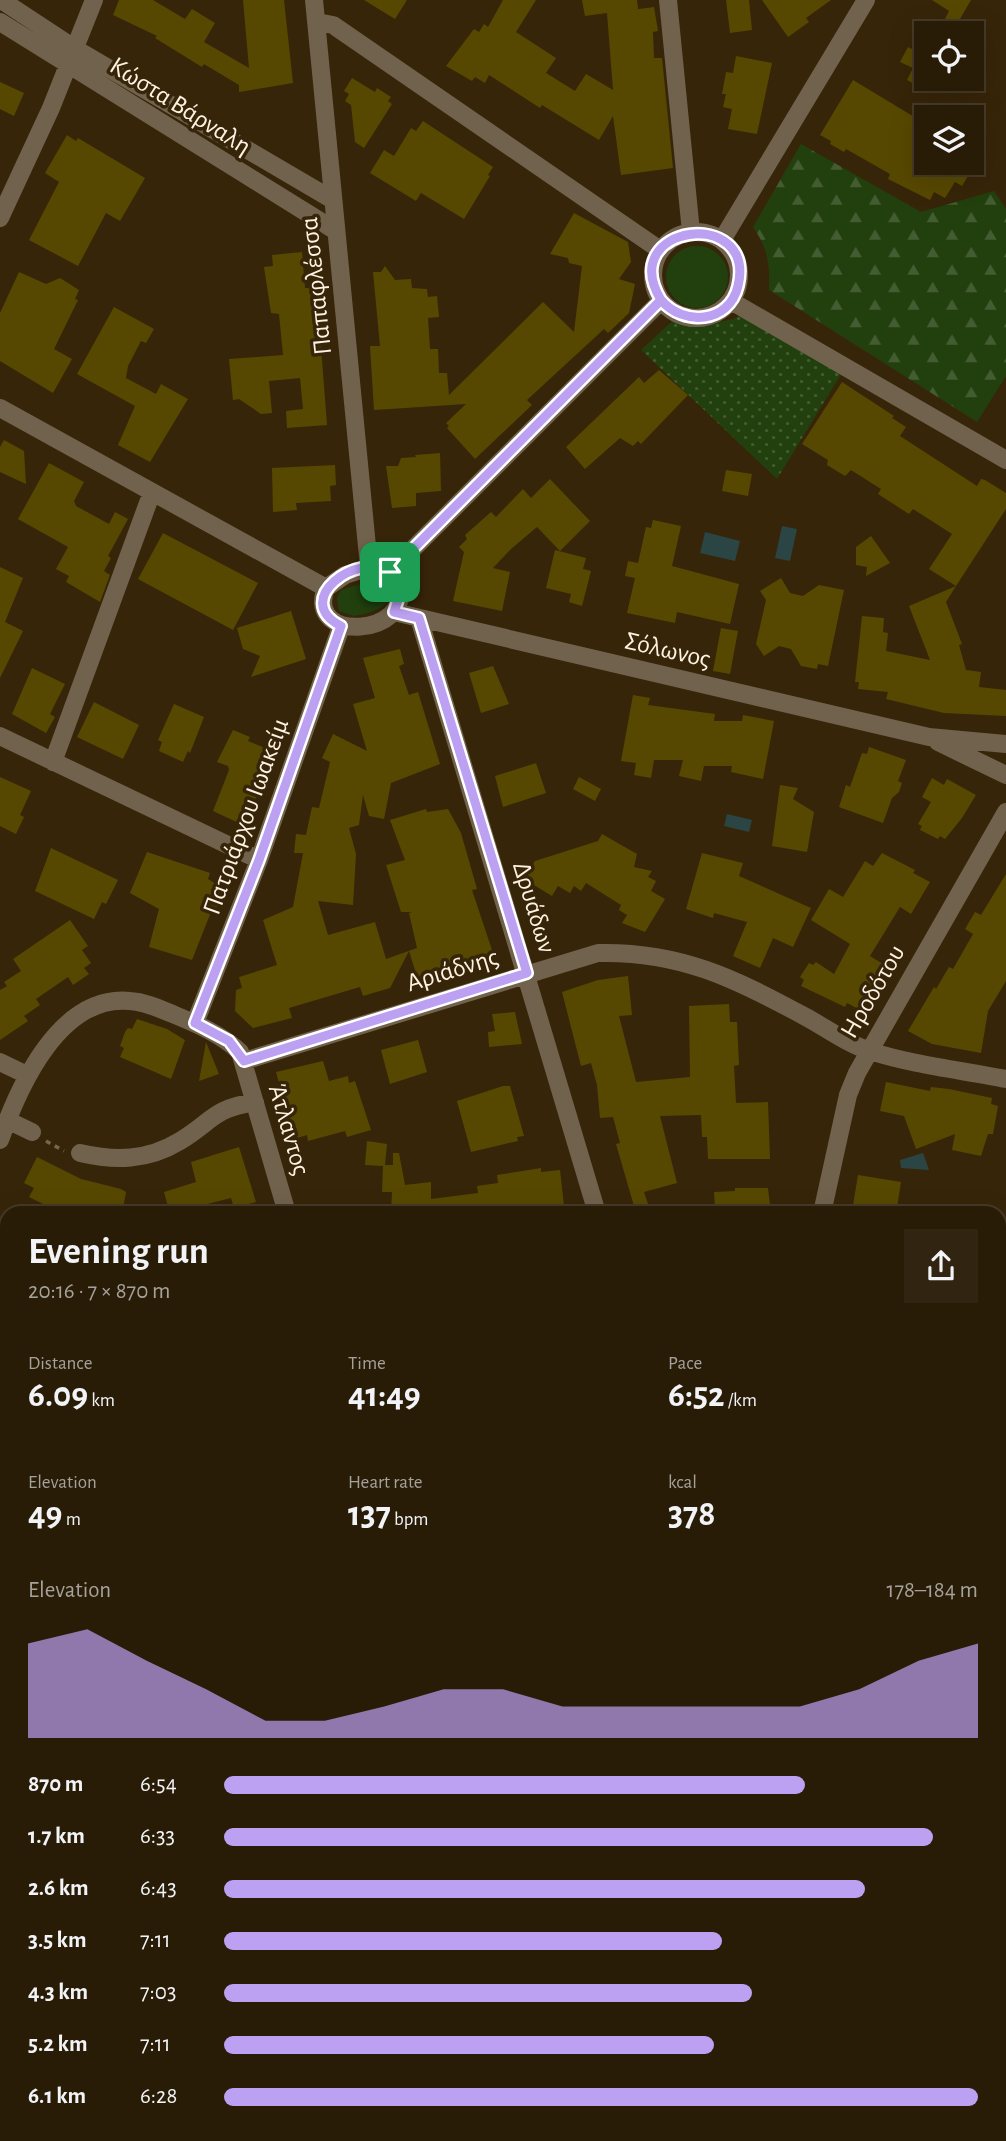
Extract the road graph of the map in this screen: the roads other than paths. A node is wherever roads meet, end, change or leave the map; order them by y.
1 (1, 0) edge
2 (94, 0) edge
3 (314, 0) edge
4 (668, 0) edge
5 (866, 0) edge
6 (0, 22) edge
7 (317, 22) junction
8 (74, 48) junction
9 (67, 66) junction
10 (333, 200) junction
11 (0, 218) edge
12 (336, 231) junction
13 (691, 232) junction
14 (722, 240) junction
15 (660, 250) junction
16 (661, 300) junction
17 (731, 300) junction
18 (0, 408) edge
19 (1006, 460) edge
20 (152, 492) junction
21 (369, 567) junction
22 (390, 572) junction
23 (326, 589) junction
24 (394, 612) junction
25 (419, 618) junction
26 (341, 626) junction
27 (0, 736) edge
28 (929, 737) junction
29 (1006, 744) edge
30 (53, 762) junction
31 (1006, 775) edge
32 (1006, 811) edge
33 (259, 860) junction
34 (527, 973) junction
35 (195, 1023) junction
36 (868, 1051) junction
37 (244, 1061) junction
38 (0, 1062) edge
39 (27, 1075) junction
40 (1006, 1079) edge
41 (255, 1102) junction
42 (7, 1120) junction
43 (32, 1132) road end
44 (0, 1140) edge
45 (80, 1153) road end
46 (285, 1206) edge
47 (595, 1206) edge
48 (824, 1206) edge

1 - 8 street, Κώστα Βάρναλη
2 - 8 street
3 - 7 street, Παπαφλέσσα
4 - 13 street
5 - 14 street
6 - 9 street, Κώστα Βάρναλη
7 - 10 street, Παπαφλέσσα
7 - 15 street
8 - 9 street
8 - 10 street, Κώστα Βάρναλη
9 - 11 street
9 - 12 street, Κώστα Βάρναλη
10 - 12 street, Παπαφλέσσα
12 - 21 street, Παπαφλέσσα
13 - 14 street
13 - 15 street
14 - 17 street
15 - 16 street
16 - 17 street
16 - 22 street
17 - 19 street
18 - 20 street
20 - 23 street
20 - 30 street
21 - 22 street
21 - 23 street
22 - 24 street
23 - 26 street
24 - 25 street, Σόλωνος
24 - 26 street
25 - 28 street, Σόλωνος
25 - 34 street, Δρυάδων
26 - 33 street, Πατριάρχου Ιωακείμ
27 - 30 street
28 - 29 street, Σόλωνος
28 - 31 street, Σόλωνος
30 - 33 street
32 - 36 street, Ηροδότου
33 - 35 street, Πατριάρχου Ιωακείμ
34 - 36 street, Αριάδνης
34 - 37 street, Αριάδνης
34 - 47 street, Δρυάδων
35 - 37 street, Άτλαντος
35 - 39 street, Άτλαντος
36 - 40 street, Αριάδνης
36 - 48 street, Ηροδότου
37 - 41 street, Άτλαντος
38 - 39 street
39 - 42 street, Άτλαντος
41 - 45 street
41 - 46 street, Άτλαντος
42 - 43 street
42 - 44 street, Άτλαντος

